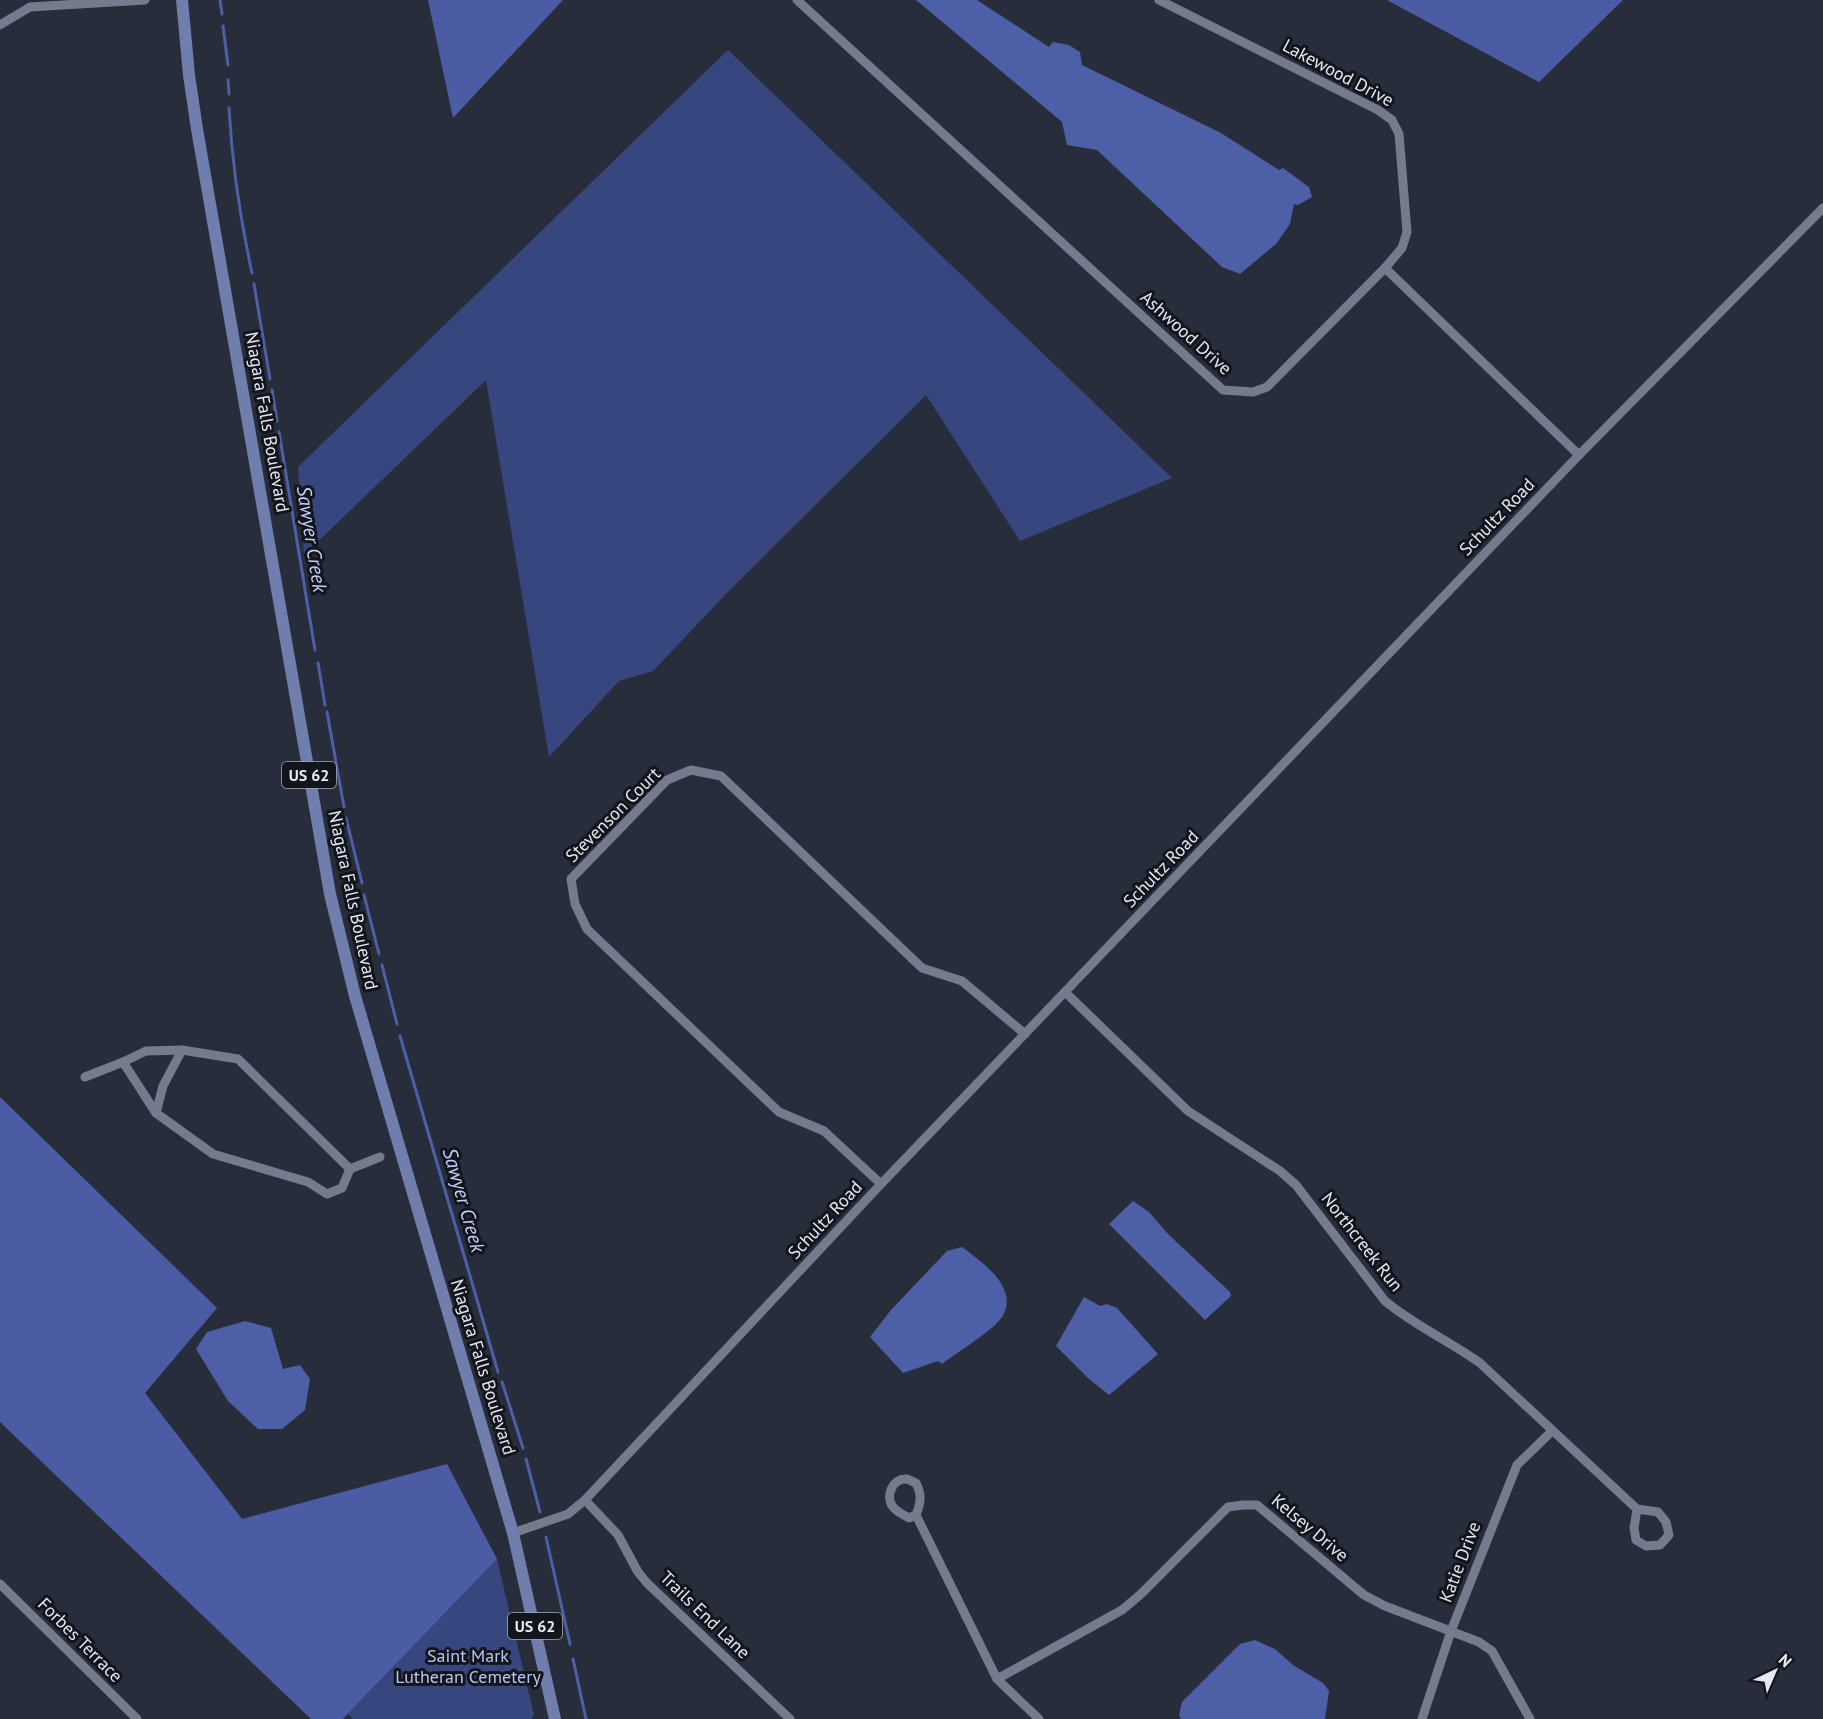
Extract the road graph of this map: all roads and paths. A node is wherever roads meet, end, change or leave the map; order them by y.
1 (145, 0) edge
2 (182, 0) edge
3 (797, 0) edge
4 (1159, 0) edge
5 (0, 25) edge
6 (1823, 208) edge
7 (1385, 268) junction
8 (1579, 455) junction
9 (1065, 992) junction
10 (1025, 1034) junction
11 (182, 1050) junction
12 (123, 1062) junction
13 (84, 1077) dead end
14 (156, 1113) junction
15 (380, 1157) dead end
16 (350, 1169) junction
17 (881, 1184) junction
18 (1552, 1431) junction
19 (585, 1500) junction
20 (1637, 1509) junction
21 (916, 1515) dead end
22 (513, 1533) junction
23 (0, 1584) edge
24 (1451, 1631) junction
25 (997, 1679) junction
26 (137, 1719) edge
27 (555, 1719) edge
28 (790, 1719) edge
29 (1039, 1719) edge
30 (1422, 1719) edge
31 (1530, 1719) edge

1 - 5 street
2 - 22 main road, Niagara Falls Boulevard / US 62
3 - 7 street, Ashwood Drive
4 - 7 street, Lakewood Drive
6 - 8 street, Schultz Road
7 - 8 street
8 - 9 street, Schultz Road
9 - 10 street, Schultz Road
9 - 18 street, Northcreek Run
10 - 17 street, Schultz Road
10 - 17 street, Stevenson Court
11 - 12 street
11 - 14 street
11 - 16 street
12 - 13 street
12 - 14 street
14 - 16 street
15 - 16 street
17 - 19 street, Schultz Road
18 - 20 street, Northcreek Run
18 - 24 street, Katie Drive
19 - 22 street, Schultz Road
19 - 28 street, Trails End Lane
20 - 20 street, Northcreek Run
21 - 25 street
22 - 27 main road, Niagara Falls Boulevard / US 62
23 - 26 street, Forbes Terrace
24 - 25 street, Kelsey Drive
24 - 30 street, Katie Drive
24 - 31 street, Kelsey Drive
25 - 29 street

